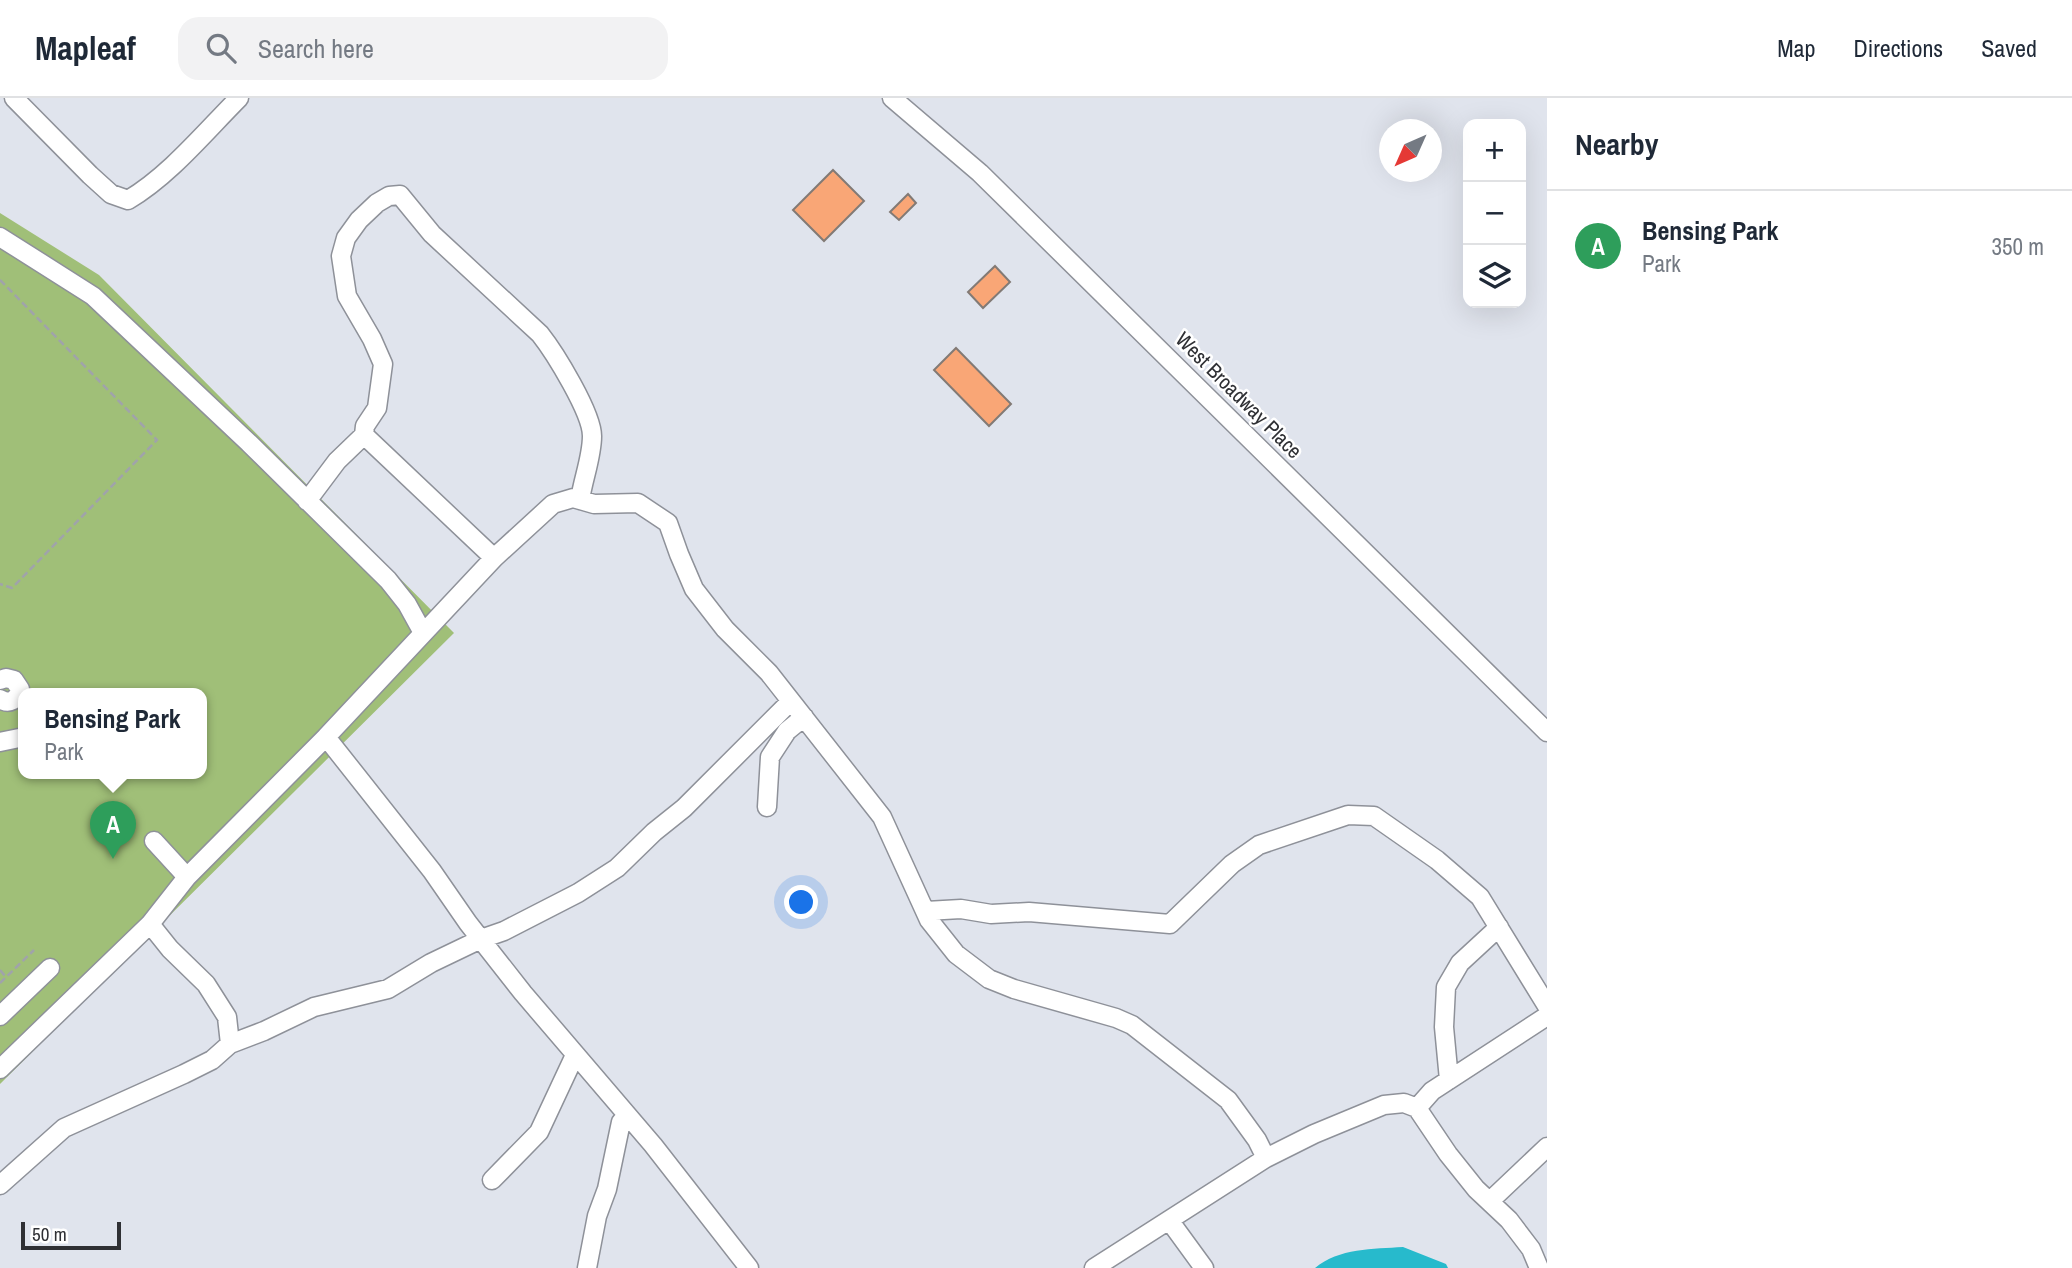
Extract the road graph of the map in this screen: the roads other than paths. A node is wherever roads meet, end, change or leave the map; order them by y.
1 (15, 98) edge
2 (239, 98) edge
3 (892, 98) edge
4 (0, 237) edge
5 (364, 435) junction
6 (307, 500) junction
7 (580, 500) junction
8 (494, 558) junction
9 (423, 633) junction
10 (0, 680) edge
11 (20, 688) edge
12 (18, 697) edge
13 (0, 699) edge
14 (791, 701) junction
15 (804, 717) junction
16 (1547, 732) edge
17 (326, 737) junction
18 (767, 807) dead end
19 (154, 841) dead end
20 (187, 877) junction
21 (926, 911) junction
22 (149, 924) junction
23 (1499, 927) junction
24 (481, 939) junction
25 (50, 968) dead end
26 (1547, 1006) edge
27 (0, 1016) edge
28 (1547, 1016) edge
29 (230, 1044) junction
30 (575, 1055) junction
31 (0, 1069) edge
32 (1449, 1080) junction
33 (1417, 1108) junction
34 (628, 1116) junction
35 (1547, 1147) edge
36 (1266, 1158) junction
37 (492, 1180) dead end
38 (0, 1185) edge
39 (1490, 1201) junction
40 (1169, 1220) junction
41 (587, 1268) edge
42 (749, 1268) edge
43 (1094, 1268) edge
44 (1204, 1268) edge
45 (1539, 1268) edge

1 - 2 street
3 - 16 street, West Broadway Place
4 - 6 street
5 - 6 street
5 - 7 street
5 - 8 street
6 - 9 street
7 - 8 street
7 - 14 street
8 - 9 street
9 - 17 street
10 - 11 street
12 - 13 street
14 - 15 street
14 - 24 street
15 - 18 street
15 - 21 street
17 - 20 street
17 - 24 street
19 - 20 street
20 - 22 street
21 - 23 street
21 - 36 street
22 - 29 street
22 - 31 street
23 - 26 street
23 - 32 street
24 - 29 street
24 - 30 street
25 - 27 street
28 - 32 street
29 - 38 street
30 - 34 street
30 - 37 street
32 - 33 street
33 - 36 street
33 - 39 street
34 - 41 street
34 - 42 street
35 - 39 street
36 - 40 street
39 - 45 street
40 - 43 street
40 - 44 street

